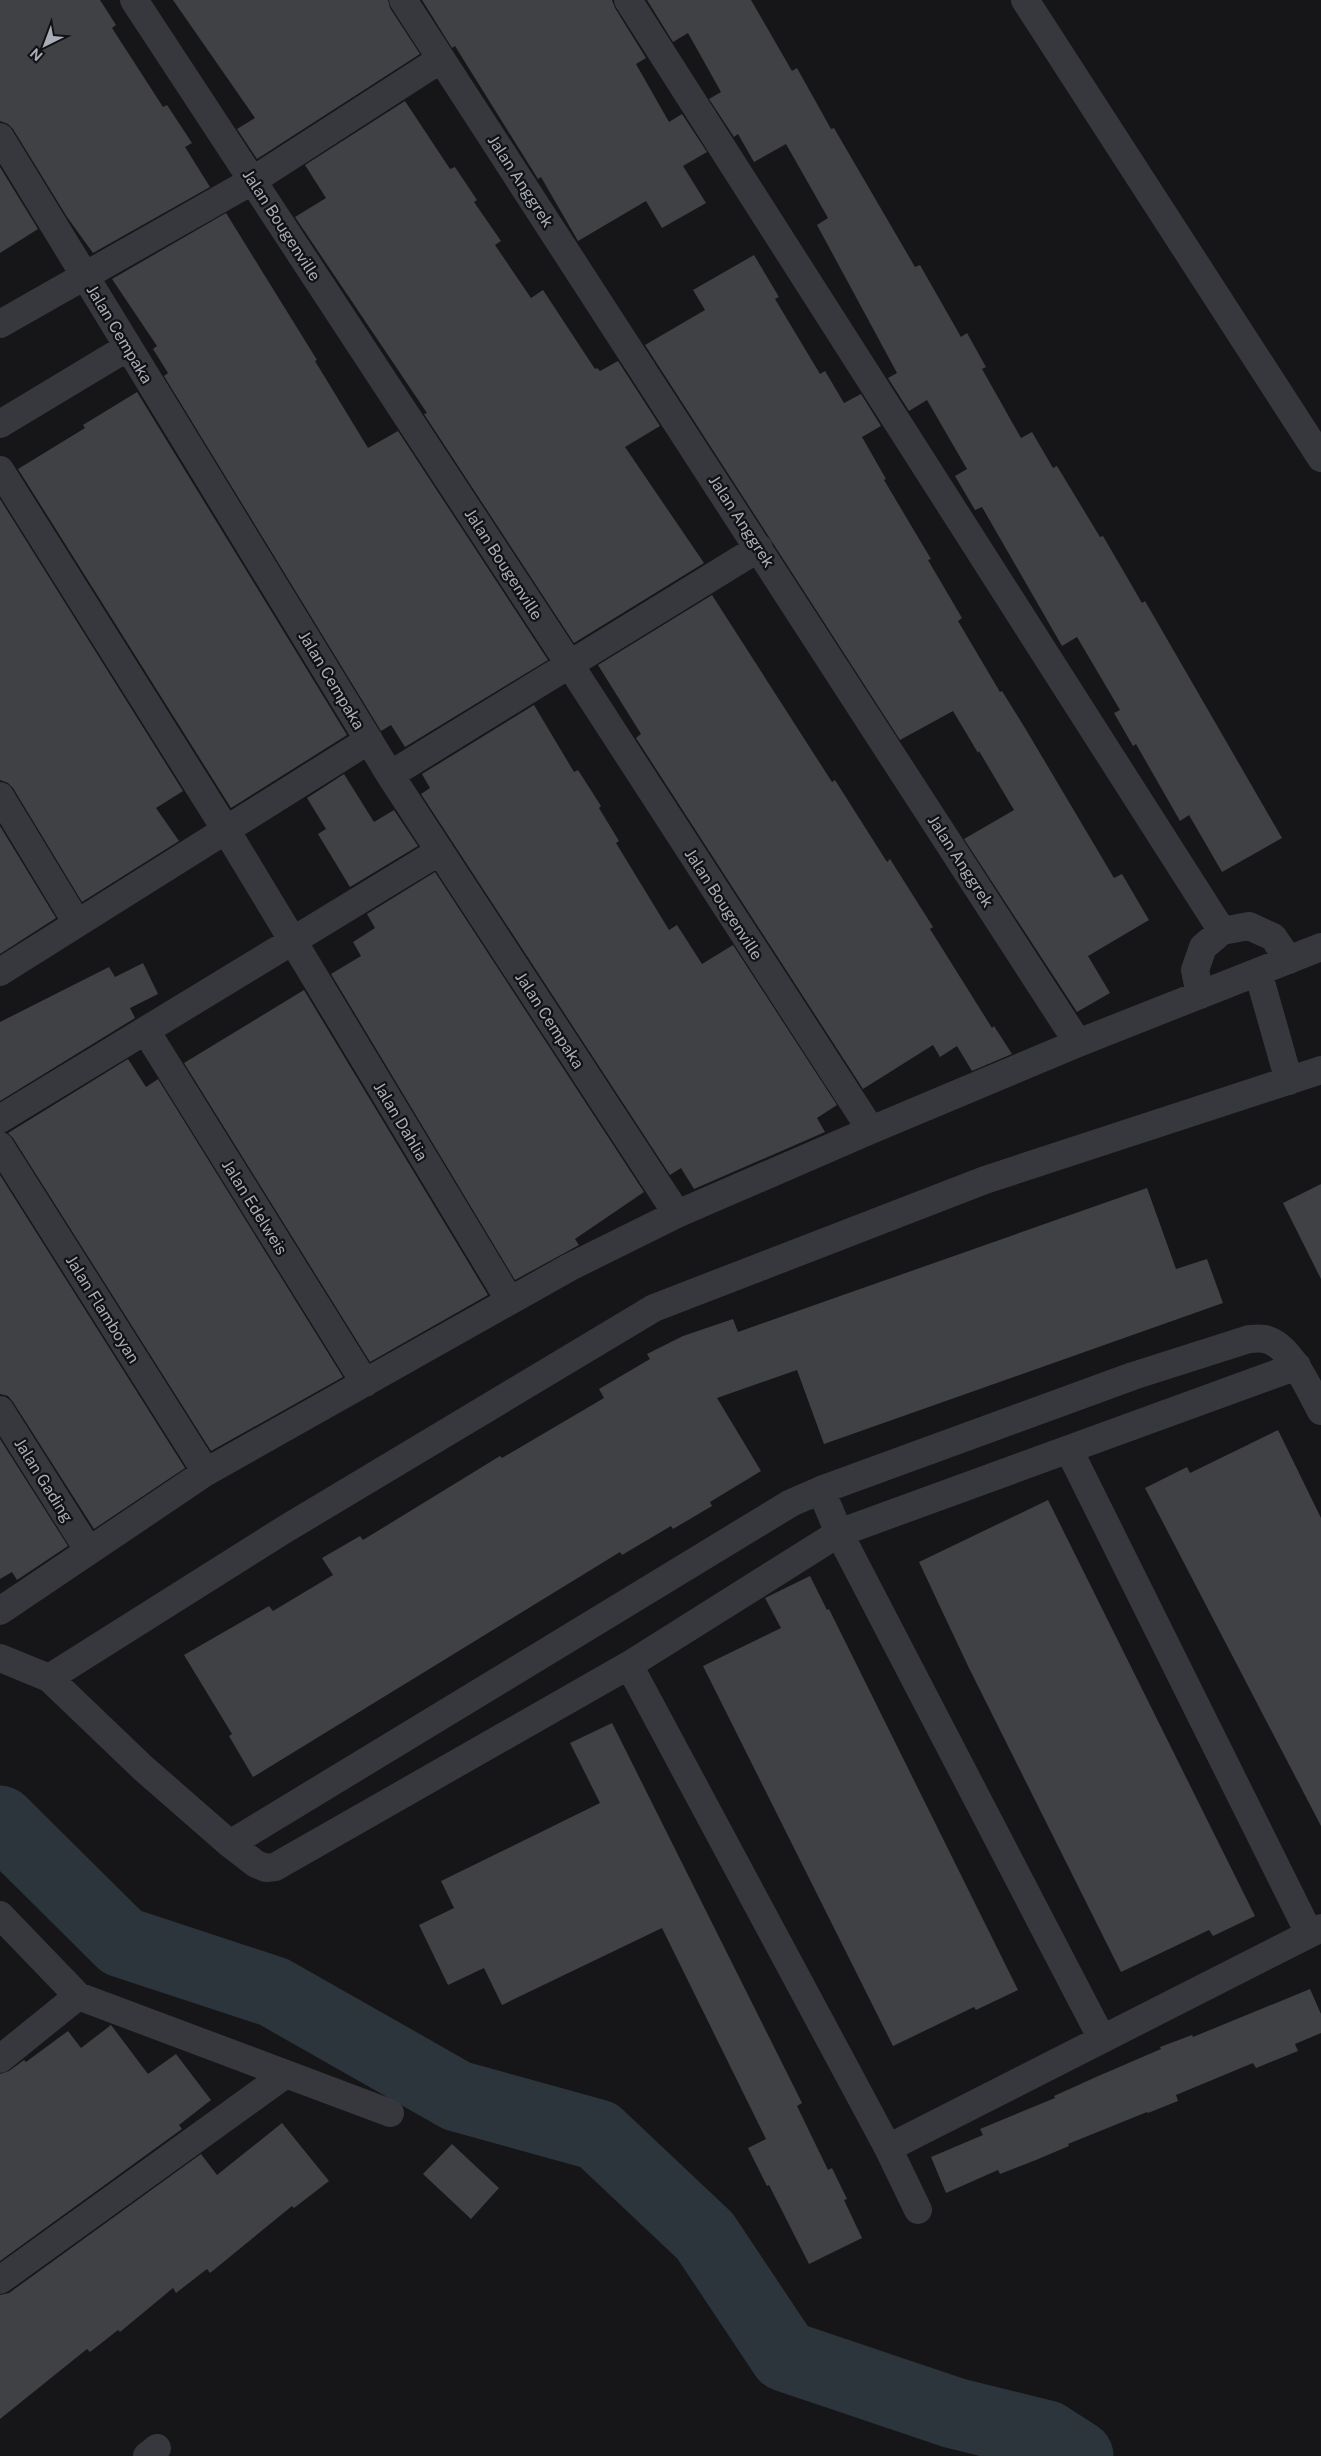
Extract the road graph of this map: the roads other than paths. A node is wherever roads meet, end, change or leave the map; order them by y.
1 (134, 0) edge
2 (403, 0) edge
3 (628, 0) edge
4 (1025, 0) edge
5 (441, 59) junction
6 (0, 137) edge
7 (252, 181) junction
8 (85, 276) junction
9 (0, 324) edge
10 (128, 347) junction
11 (0, 424) edge
12 (1321, 458) edge
13 (0, 470) edge
14 (760, 548) junction
15 (570, 665) junction
16 (369, 740) junction
17 (390, 776) junction
18 (0, 796) edge
19 (226, 830) junction
20 (440, 851) junction
21 (77, 923) junction
22 (1222, 931) junction
23 (292, 941) junction
24 (1321, 947) edge
25 (1289, 960) junction
26 (0, 972) edge
27 (1260, 978) junction
28 (1200, 995) junction
29 (146, 1031) junction
30 (1078, 1043) junction
31 (1321, 1070) edge
32 (1289, 1081) junction
33 (0, 1119) edge
34 (870, 1130) junction
35 (0, 1146) edge
36 (677, 1214) junction
37 (510, 1302) junction
38 (1297, 1366) junction
39 (365, 1383) junction
40 (0, 1410) edge
41 (1321, 1411) edge
42 (1069, 1450) junction
43 (206, 1472) junction
44 (821, 1490) junction
45 (838, 1533) junction
46 (89, 1551) junction
47 (0, 1611) edge
48 (0, 1658) edge
49 (629, 1665) junction
50 (49, 1678) junction
51 (230, 1844) junction
52 (0, 1915) edge
53 (1315, 1931) edge
54 (78, 1996) junction
55 (1102, 2039) junction
56 (0, 2059) edge
57 (286, 2074) junction
58 (390, 2113) dead end
59 (888, 2148) junction
60 (918, 2210) dead end
61 (0, 2280) edge

1 - 7 street, Jalan Bougenville
2 - 5 street, Jalan Anggrek
3 - 22 street
4 - 12 street
5 - 7 street
5 - 14 street, Jalan Anggrek
6 - 8 street, Jalan Cempaka
7 - 8 street
7 - 15 street, Jalan Bougenville
8 - 9 street
8 - 10 street, Jalan Cempaka
10 - 11 street
10 - 16 street, Jalan Cempaka
13 - 19 street, Jalan Dahlia
14 - 15 street
14 - 30 street, Jalan Anggrek
15 - 17 street
15 - 34 street, Jalan Bougenville
16 - 17 street, Jalan Cempaka
16 - 19 street
17 - 20 street, Jalan Cempaka
18 - 21 street
19 - 21 street
19 - 23 street, Jalan Dahlia
20 - 23 street
20 - 36 street, Jalan Cempaka
21 - 26 street
22 - 25 street
22 - 28 street
23 - 29 street
23 - 37 street, Jalan Dahlia
24 - 25 street
25 - 27 street
27 - 28 street
27 - 32 street
28 - 30 street
29 - 33 street
29 - 39 street, Jalan Edelweis
30 - 34 street
31 - 32 street
32 - 50 street
34 - 36 street
35 - 43 street, Jalan Flamboyan
36 - 37 street
37 - 39 street
38 - 41 street
38 - 42 street
38 - 44 street
39 - 43 street
40 - 46 street, Jalan Gading
42 - 45 street
42 - 53 street
43 - 46 street
44 - 45 street
44 - 51 street
45 - 49 street
45 - 55 street
46 - 47 street
48 - 50 street
49 - 51 street
49 - 59 street
50 - 51 street
52 - 54 street
53 - 55 street
54 - 56 street
54 - 57 street
55 - 59 street
57 - 58 street
57 - 61 street
59 - 60 street

